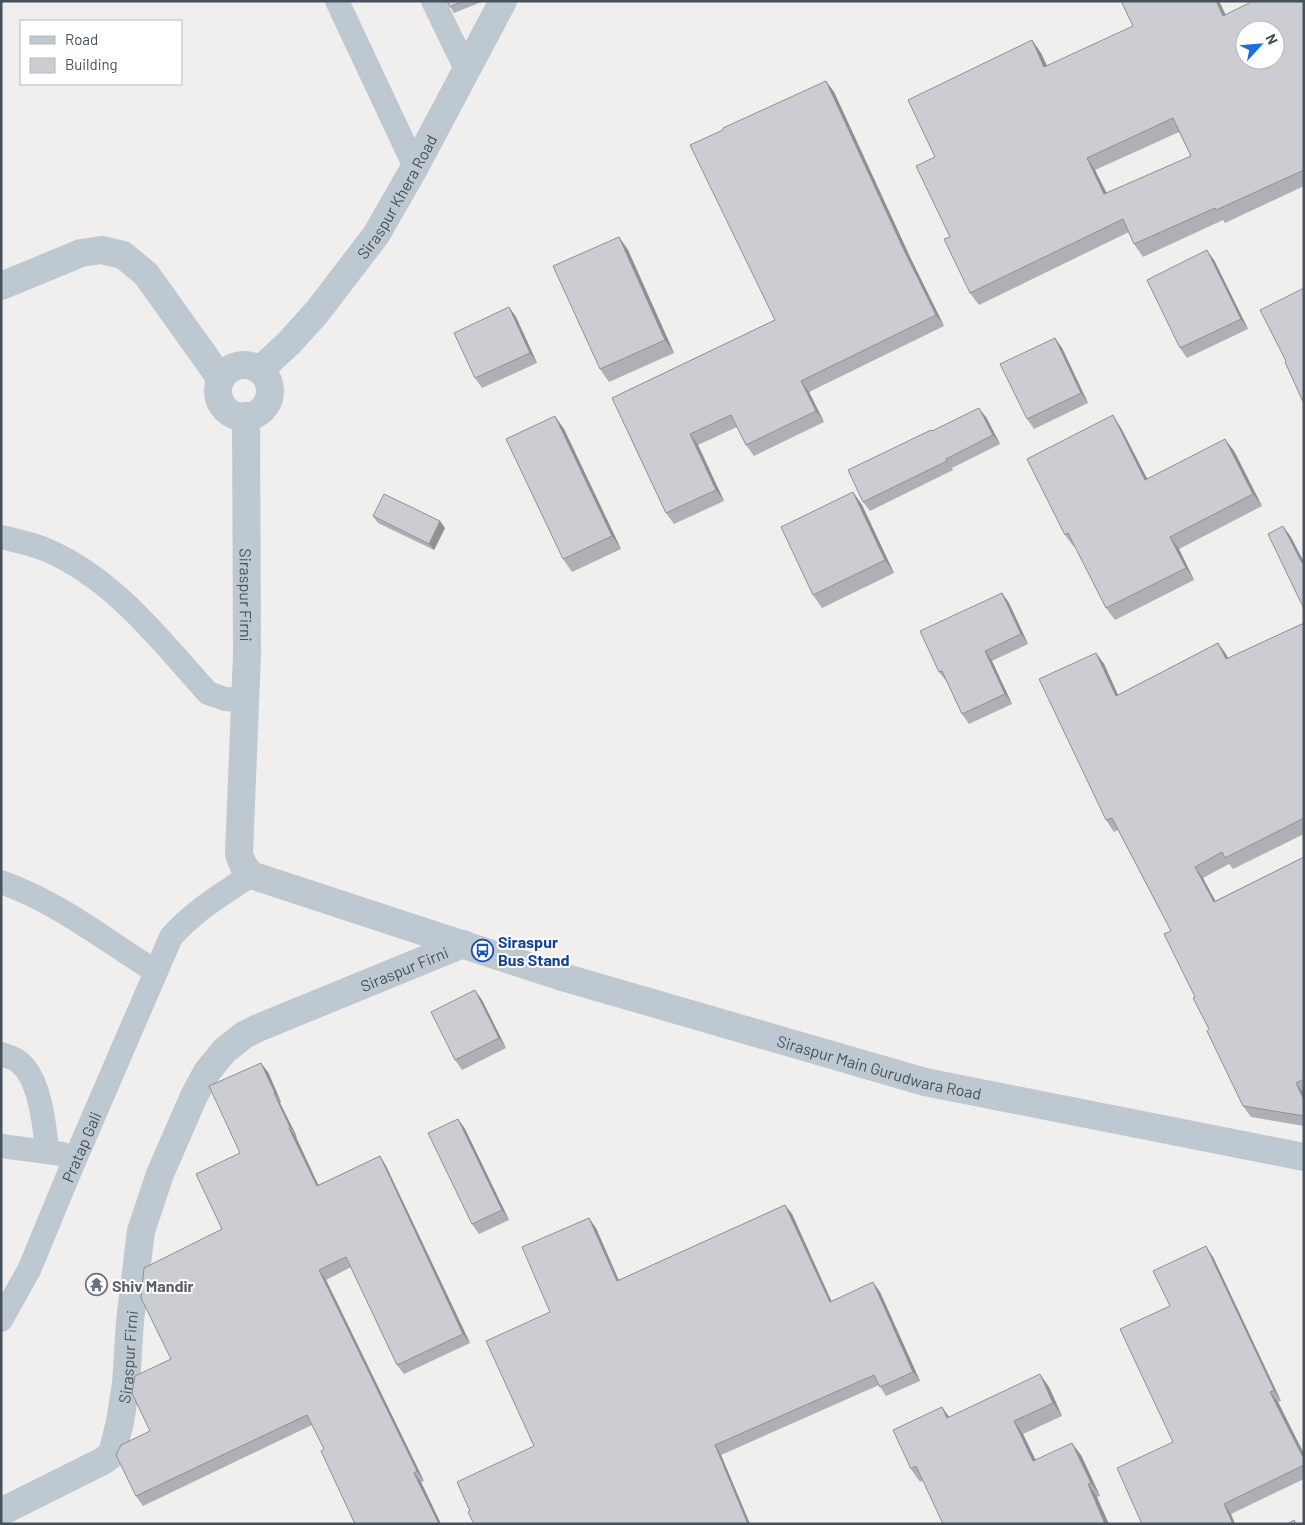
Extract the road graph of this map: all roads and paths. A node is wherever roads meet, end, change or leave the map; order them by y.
1 (337, 1) edge
2 (433, 1) edge
3 (503, 1) edge
4 (466, 69) junction
5 (415, 167) junction
6 (1, 286) edge
7 (260, 370) junction
8 (221, 379) junction
9 (246, 416) junction
10 (1, 536) edge
11 (244, 700) junction
12 (251, 875) junction
13 (1, 882) edge
14 (462, 944) junction
15 (155, 971) junction
16 (1, 1054) edge
17 (1, 1146) edge
18 (47, 1152) junction
19 (76, 1155) junction
20 (1304, 1157) edge
21 (1, 1320) edge
22 (1, 1512) edge

1 - 5 street
2 - 4 street
3 - 4 street, Siraspur Khera Road
4 - 5 street, Siraspur Khera Road
5 - 7 street, Siraspur Khera Road
6 - 8 street
7 - 8 street
7 - 9 street
8 - 9 street
9 - 11 street, Siraspur Firni
10 - 11 street
11 - 12 street, Siraspur Firni
12 - 14 street, Siraspur Firni
12 - 15 street, Pratap Gali
13 - 15 street
14 - 20 street, Siraspur Main Gurudwara Road
14 - 22 street, Siraspur Firni
15 - 19 street, Pratap Gali
16 - 18 street
17 - 18 street
18 - 19 street
19 - 21 street, Pratap Gali

